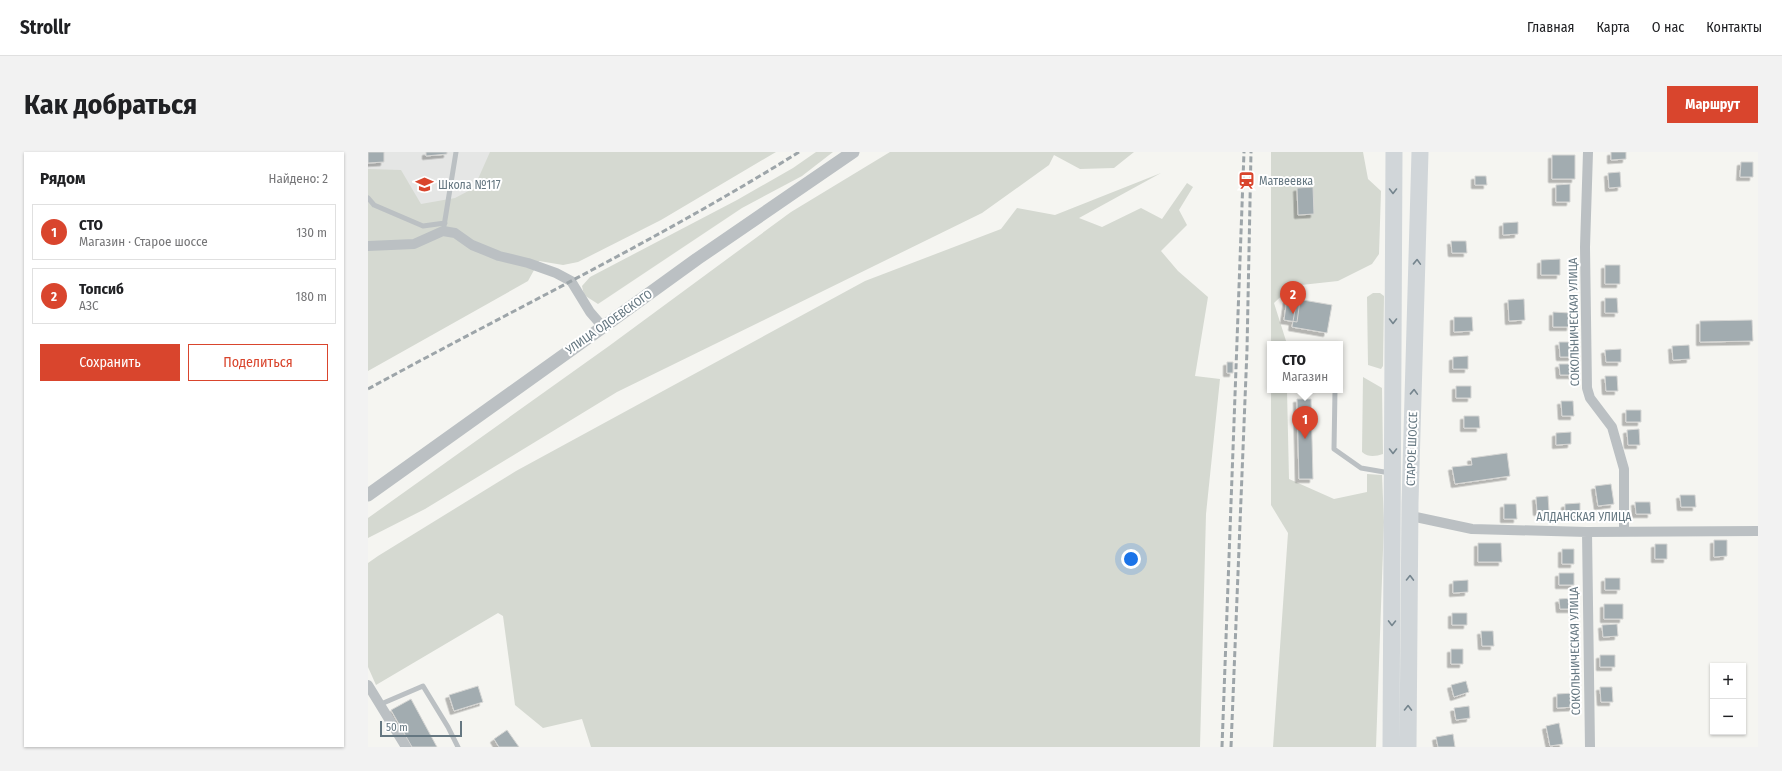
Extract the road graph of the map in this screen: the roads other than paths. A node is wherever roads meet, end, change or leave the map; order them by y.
1 (456, 152) edge
2 (853, 152) edge
3 (1394, 152) edge
4 (1420, 152) edge
5 (1588, 152) edge
6 (368, 198) edge
7 (444, 227) junction
8 (368, 246) edge
9 (604, 327) junction
10 (1334, 393) edge
11 (1393, 473) junction
12 (368, 495) edge
13 (1411, 516) junction
14 (1624, 530) junction
15 (1758, 531) edge
16 (1587, 532) junction
17 (368, 684) edge
18 (381, 704) junction
19 (406, 747) edge
20 (458, 747) edge
21 (1391, 747) edge
22 (1408, 747) edge
23 (1590, 747) edge

1 - 7 lane
2 - 9 street, УЛИЦА ОДОЕВСКОГО
3 -> 11 highway, СТАРОЕ ШОССЕ
13 -> 4 highway, СТАРОЕ ШОССЕ
5 - 14 street, СОКОЛЬНИЧЕСКАЯ УЛИЦА
6 - 7 lane
7 - 8 street
7 - 9 street
9 - 12 street, УЛИЦА ОДОЕВСКОГО
10 - 11 lane
11 -> 21 highway, СТАРОЕ ШОССЕ
13 - 16 street, АЛДАНСКАЯ УЛИЦА
22 -> 13 highway, СТАРОЕ ШОССЕ
14 - 15 street, АЛДАНСКАЯ УЛИЦА
14 - 16 street, АЛДАНСКАЯ УЛИЦА
16 - 23 street, СОКОЛЬНИЧЕСКАЯ УЛИЦА
17 - 18 street
18 - 19 street
18 - 20 lane

